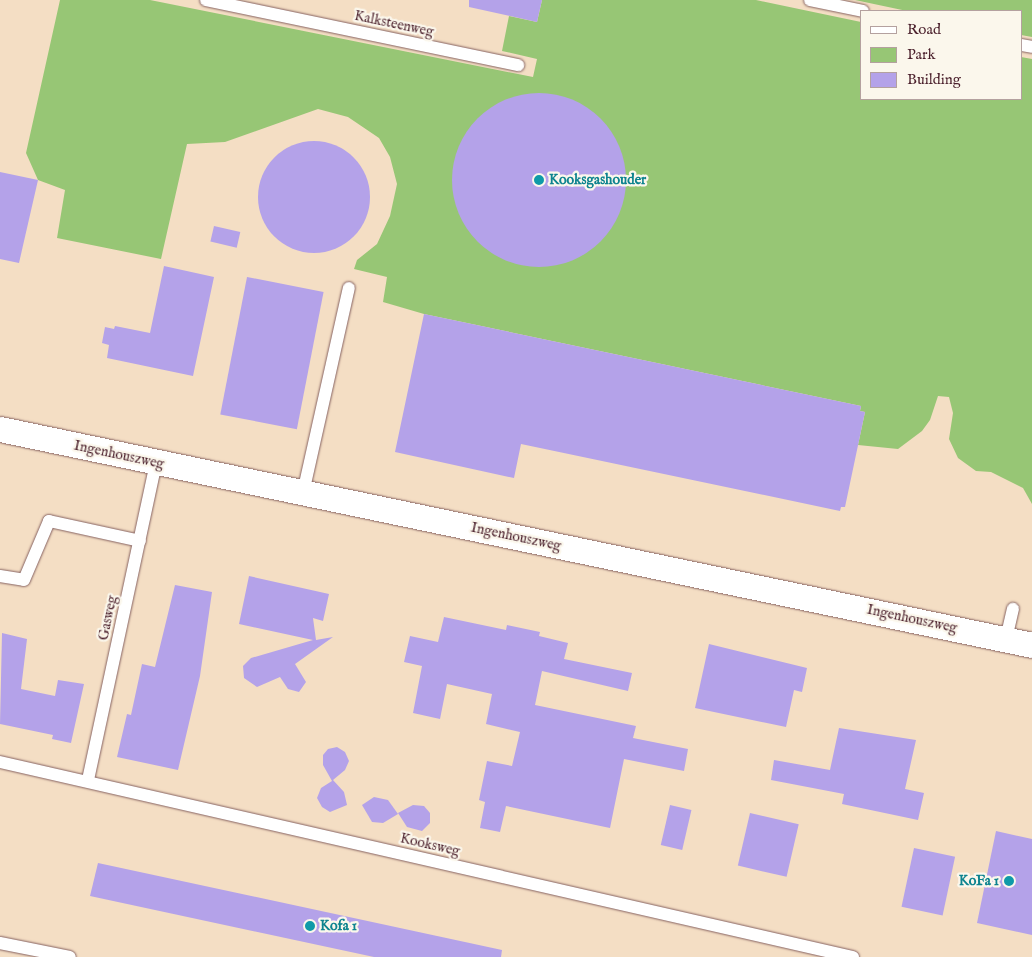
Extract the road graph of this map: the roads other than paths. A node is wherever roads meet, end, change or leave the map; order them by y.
1 (206, 0) edge
2 (810, 0) edge
3 (860, 10) edge
4 (518, 65) dead end
5 (349, 288) dead end
6 (0, 429) edge
7 (156, 463) junction
8 (303, 493) junction
9 (140, 541) junction
10 (0, 576) edge
11 (1013, 609) dead end
12 (1006, 639) junction
13 (1032, 645) edge
14 (0, 762) edge
15 (88, 780) junction
16 (0, 943) edge
17 (70, 957) edge
18 (853, 957) edge

1 - 4 lane, Kalksteenweg
2 - 3 lane
5 - 8 lane
6 - 7 street, Ingenhouszweg
7 - 8 street, Ingenhouszweg
7 - 9 lane, Gasweg
8 - 12 street, Ingenhouszweg
9 - 10 lane
9 - 15 lane, Gasweg
11 - 12 lane
12 - 13 street, Ingenhouszweg
14 - 15 lane, Kooksweg
15 - 18 lane, Kooksweg
16 - 17 lane

